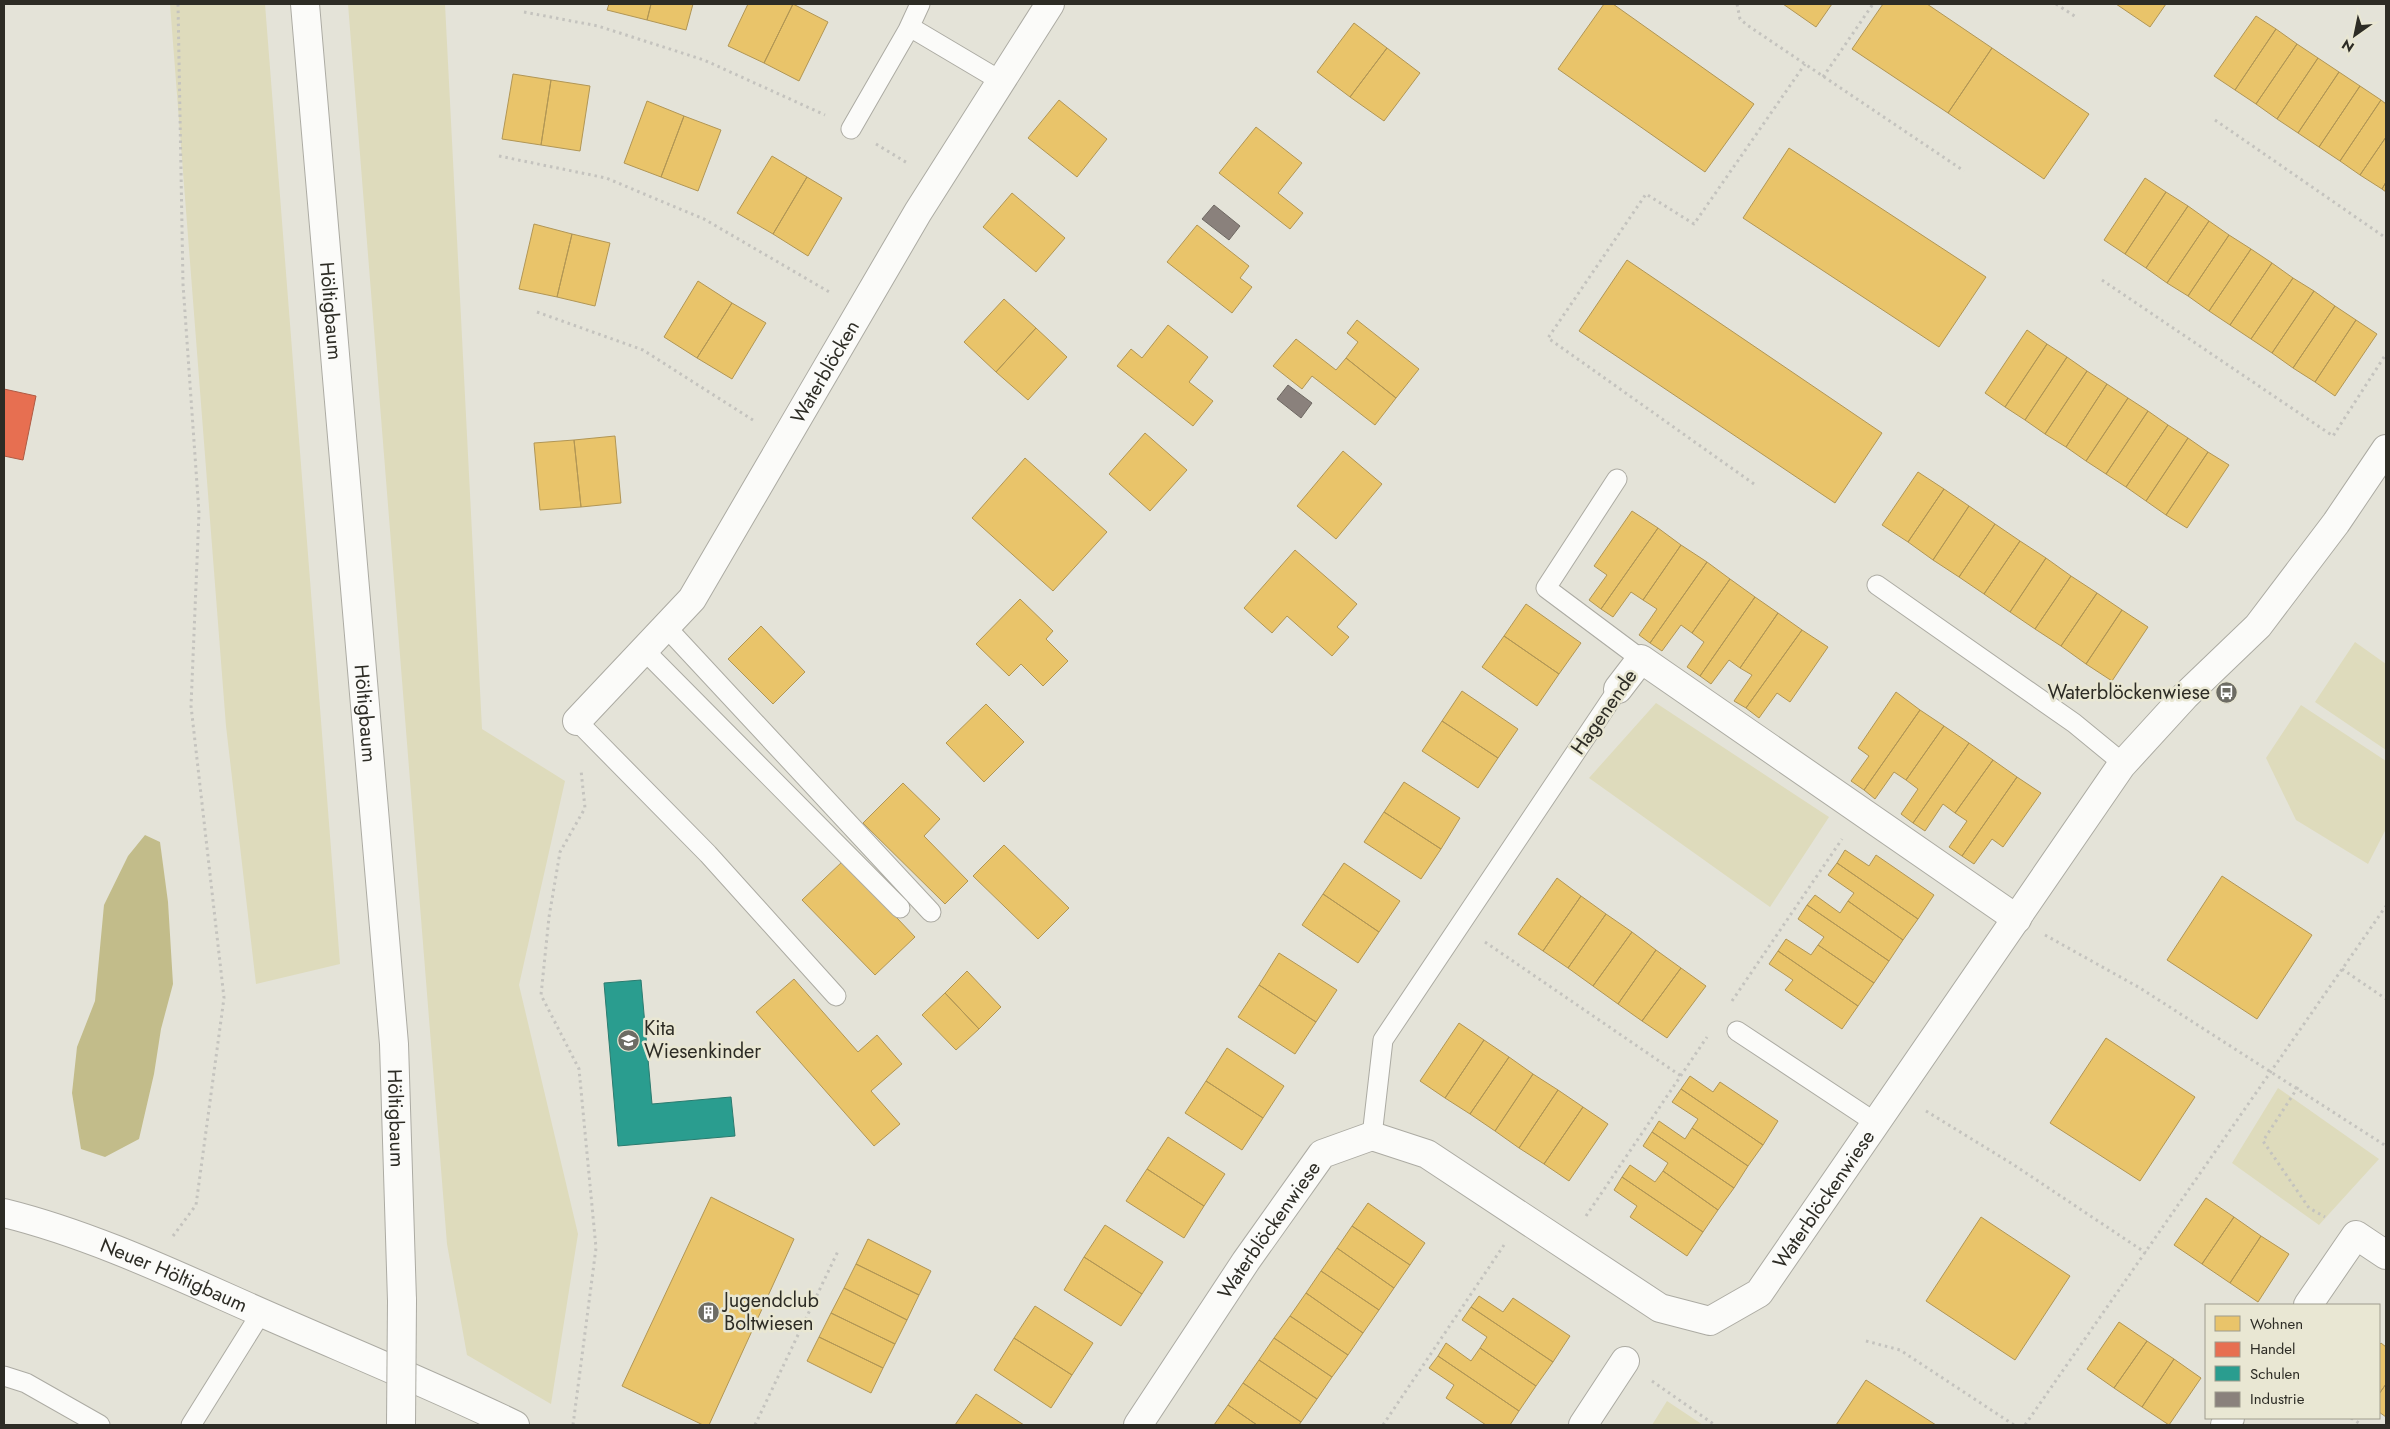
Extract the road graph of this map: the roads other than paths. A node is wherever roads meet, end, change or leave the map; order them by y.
1 (304, 4) edge
2 (920, 4) edge
3 (1050, 4) edge
4 (908, 30) junction
5 (1000, 81) junction
6 (851, 129) road end
7 (2386, 449) edge
8 (1617, 479) dead end
9 (1877, 585) dead end
10 (666, 627) junction
11 (644, 650) junction
12 (1641, 659) junction
13 (1618, 689) joint
14 (577, 721) joint
15 (2124, 764) junction
16 (900, 908) dead end
17 (931, 912) dead end
18 (2017, 918) junction
19 (836, 996) dead end
20 (1737, 1031) dead end
21 (1876, 1123) junction
22 (1372, 1136) junction
23 (4, 1212) edge
24 (2386, 1256) edge
25 (2309, 1304) edge
26 (261, 1313) junction
27 (1625, 1361) road end
28 (4, 1376) edge
29 (100, 1425) edge
30 (191, 1425) edge
31 (401, 1425) edge
32 (515, 1425) edge
33 (1138, 1425) edge
34 (1583, 1425) edge

1 - 31 street, Höltigbaum, bridge
2 - 4 lane
3 - 5 street, Waterblöcken
4 - 5 lane
4 - 6 lane
5 - 10 street, Waterblöcken
7 - 15 street, Waterblöckenwiese
8 - 12 lane
9 - 15 lane
10 - 11 street, Waterblöcken
10 - 17 lane
11 - 14 street, Waterblöcken
11 - 16 lane
12 - 13 street, Hagenende
12 - 18 street, Hagenende
13 - 22 lane, Hagenende
14 - 19 lane
15 - 18 street, Waterblöckenwiese
18 - 21 street, Waterblöckenwiese
20 - 21 lane
21 - 22 street, Waterblöckenwiese
22 - 33 street, Waterblöckenwiese
23 - 26 street, Neuer Höltigbaum
24 - 25 street
26 - 30 lane
26 - 32 street, Neuer Höltigbaum
27 - 34 street
28 - 29 lane

